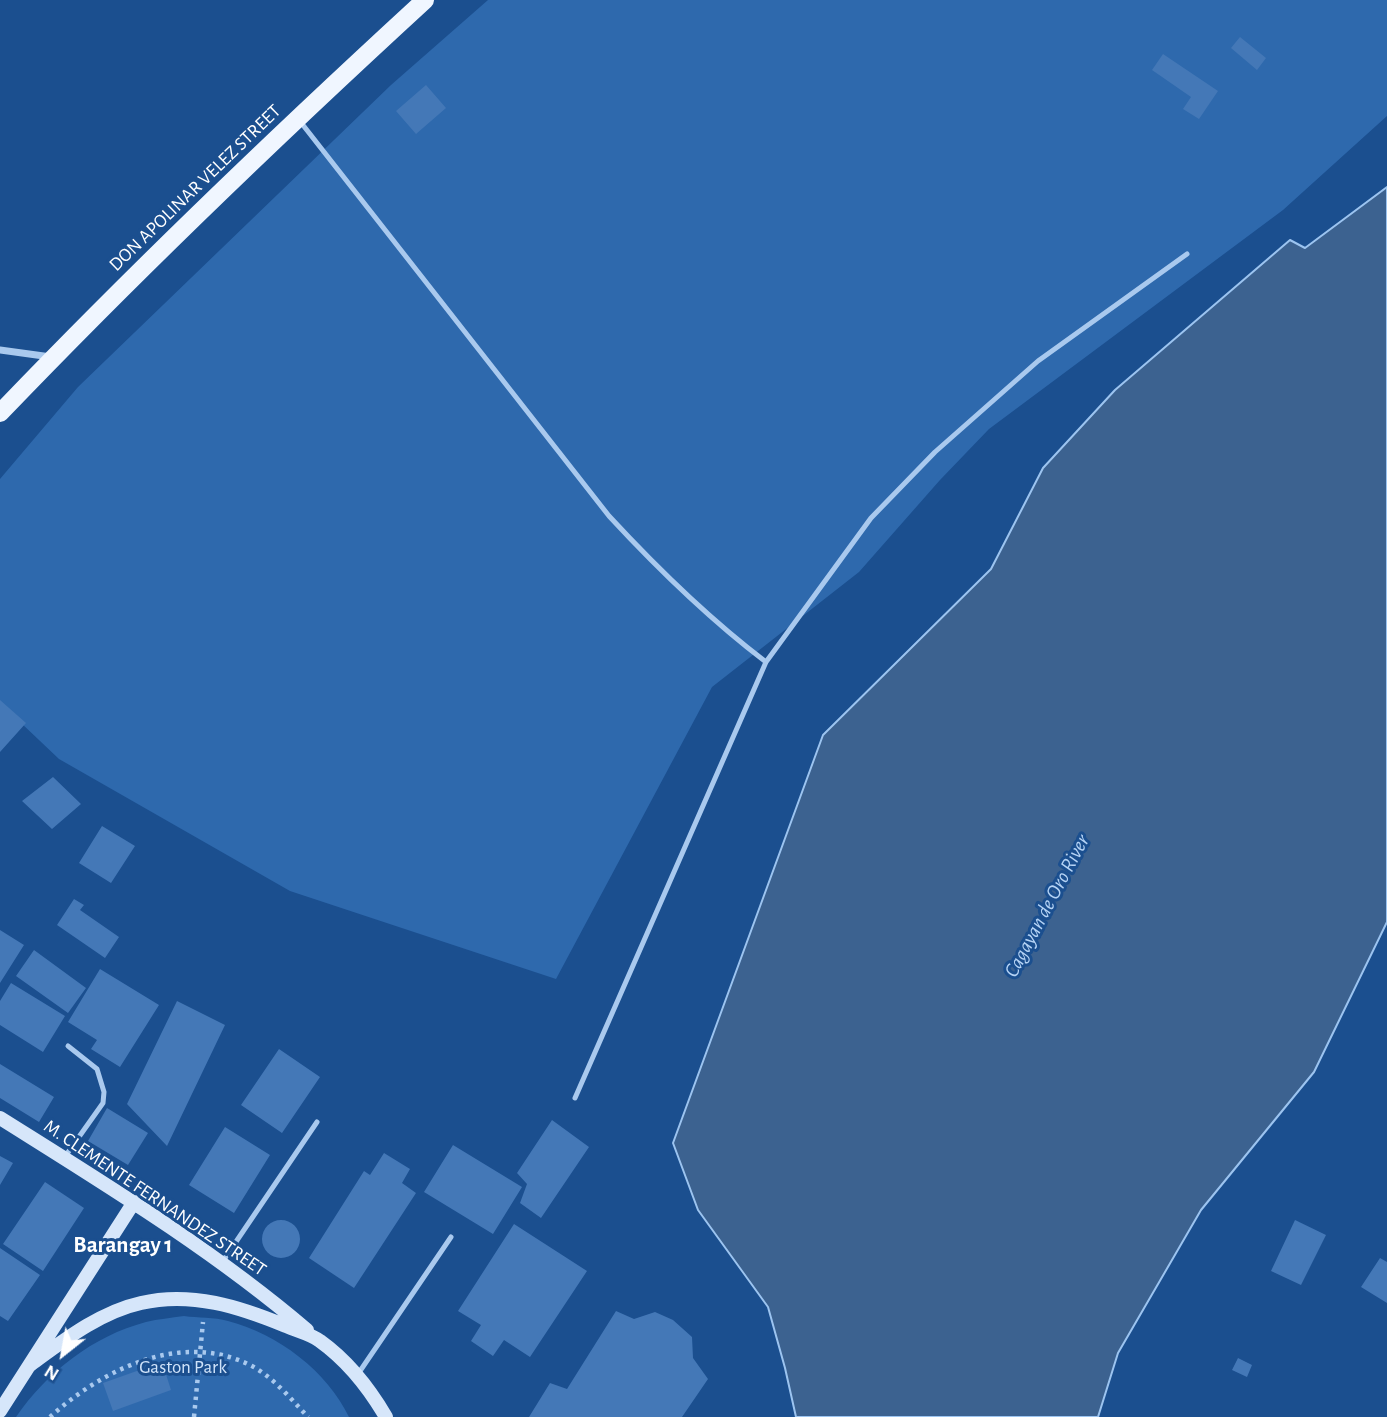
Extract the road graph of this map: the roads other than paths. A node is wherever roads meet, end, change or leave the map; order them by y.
1 (425, 0) edge
2 (297, 118) junction
3 (1187, 254) dead end
4 (0, 350) edge
5 (53, 357) junction
6 (0, 413) edge
7 (766, 662) junction
8 (68, 1045) dead end
9 (575, 1098) dead end
10 (0, 1118) edge
11 (317, 1122) dead end
12 (64, 1158) junction
13 (134, 1202) junction
14 (451, 1237) dead end
15 (222, 1263) junction
16 (319, 1340) junction
17 (30, 1365) junction
18 (358, 1375) junction
19 (0, 1411) edge
20 (386, 1417) edge

1 - 2 main road, DON APOLINAR VELEZ STREET
2 - 5 main road, DON APOLINAR VELEZ STREET
2 - 7 lane
3 - 7 lane
4 - 5 street
5 - 6 main road, DON APOLINAR VELEZ STREET
7 - 9 lane
8 - 12 lane
10 - 12 street, M. CLEMENTE FERNANDEZ STREET
11 - 15 lane
12 - 13 street, M. CLEMENTE FERNANDEZ STREET
13 - 15 street, M. CLEMENTE FERNANDEZ STREET
13 - 17 street
14 - 18 lane
15 - 16 street, M. CLEMENTE FERNANDEZ STREET
16 - 17 street
16 - 18 street, M. CLEMENTE FERNANDEZ STREET
17 - 19 street
18 - 20 street, M. CLEMENTE FERNANDEZ STREET

